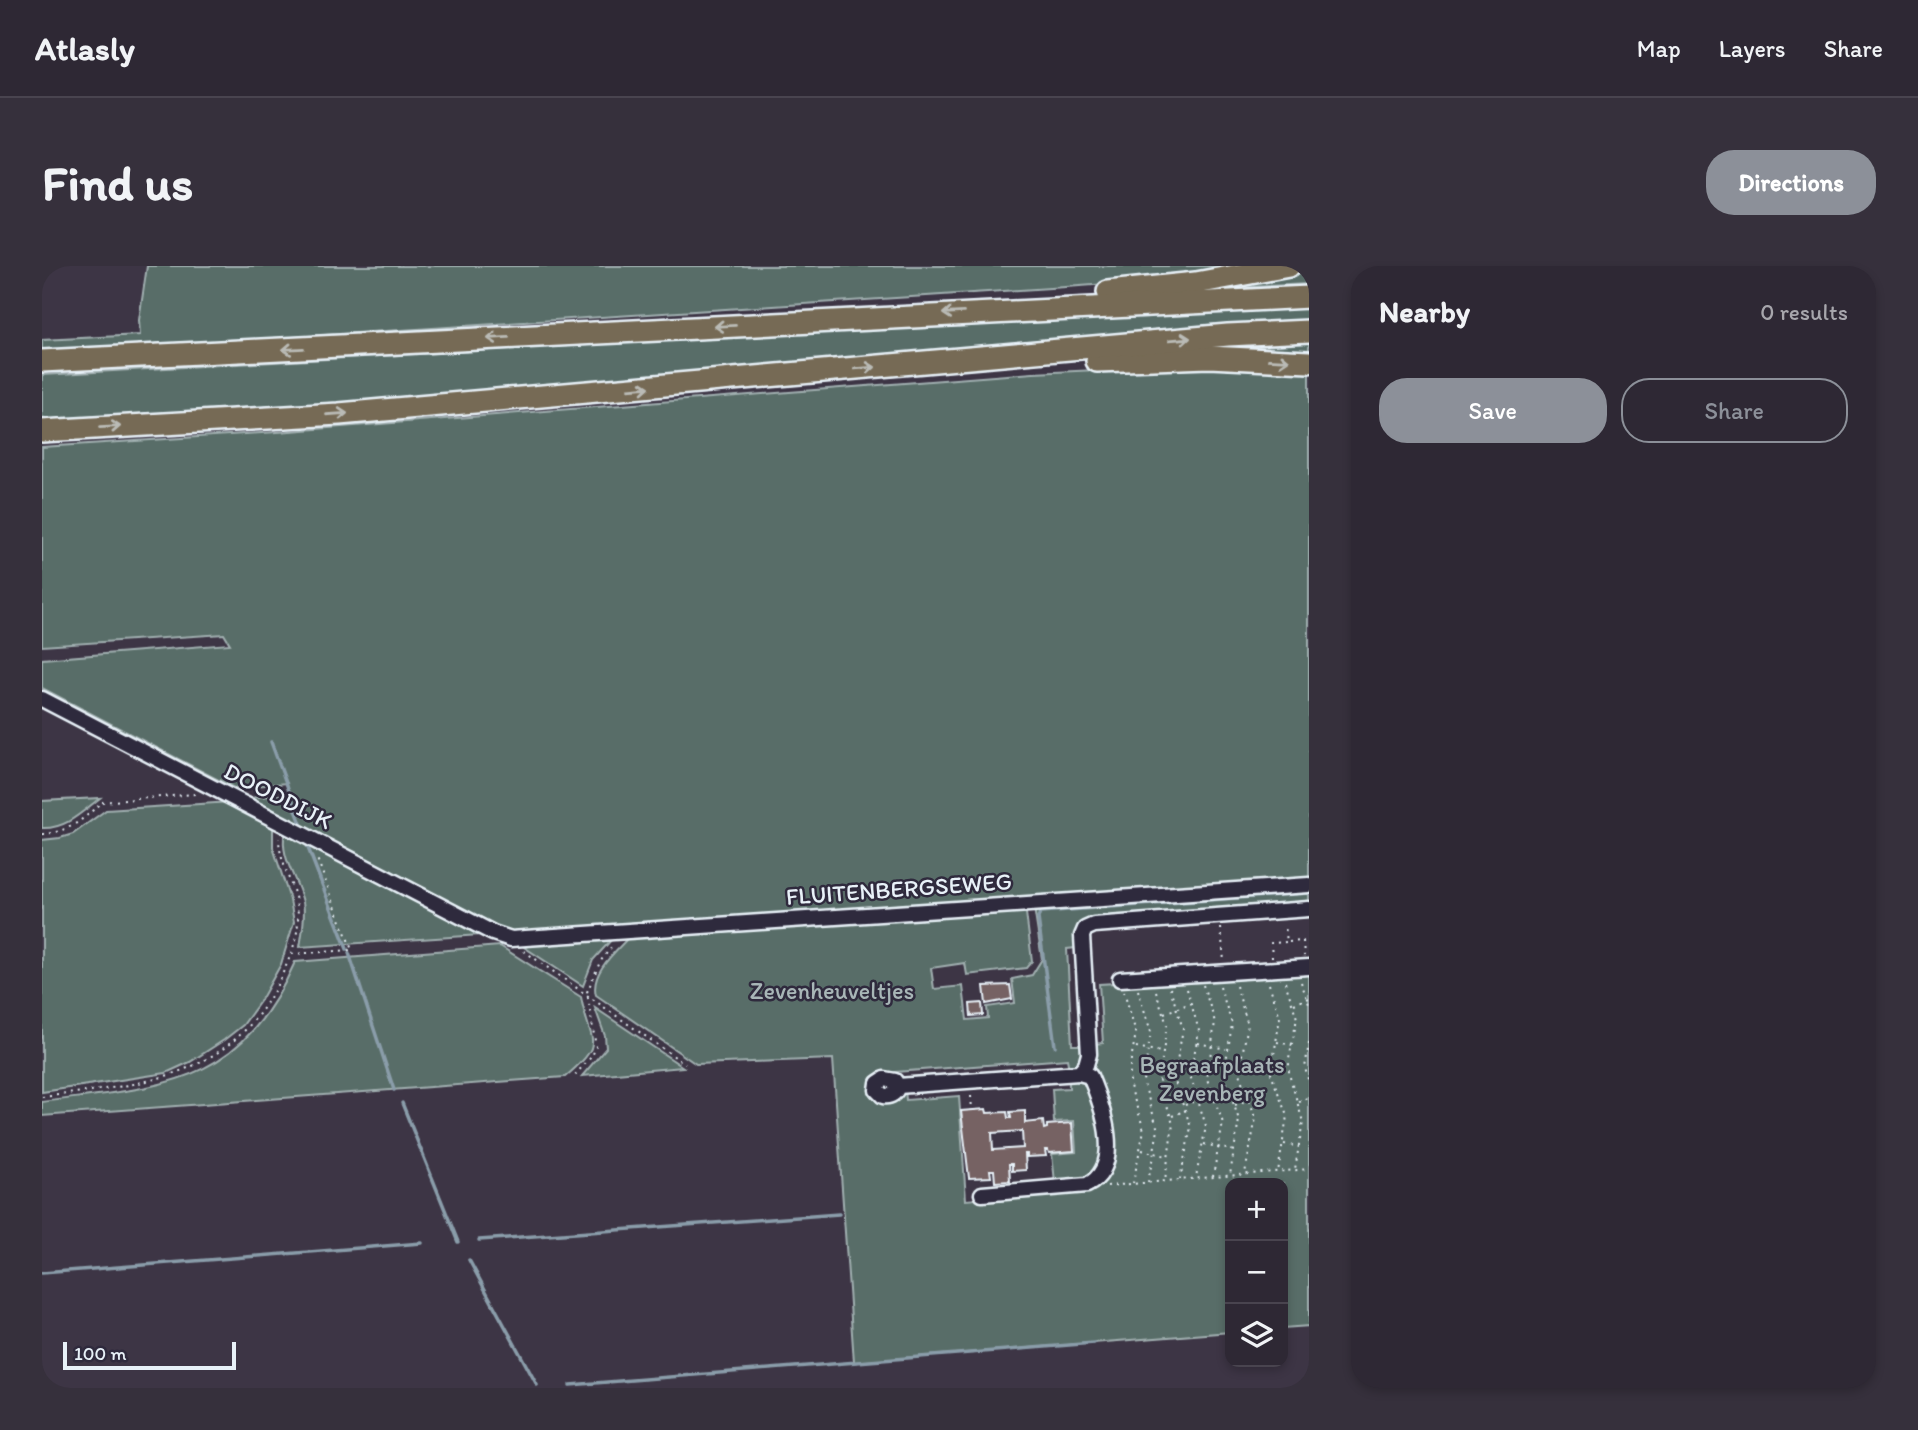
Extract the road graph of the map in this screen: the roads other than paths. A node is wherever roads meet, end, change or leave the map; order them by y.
1 (1289, 266) edge
2 (1309, 297) edge
3 (1021, 310) junction
4 (1309, 331) edge
5 (966, 359) junction
6 (42, 361) edge
7 (1309, 362) edge
8 (42, 431) edge
9 (42, 699) edge
10 (1309, 885) edge
11 (1309, 909) edge
12 (500, 936) joint
13 (1303, 967) edge
14 (1127, 979) road end
15 (1079, 1073) junction
16 (898, 1086) dead end
17 (982, 1194) dead end

1 - 3 highway
2 - 3 highway
3 -> 6 highway
5 -> 4 highway
5 -> 7 highway
8 -> 5 highway
9 - 12 street, DOODDIJK
10 - 12 street, FLUITENBERGSEWEG
11 - 15 street
13 - 14 street
15 - 16 street
15 - 17 street

